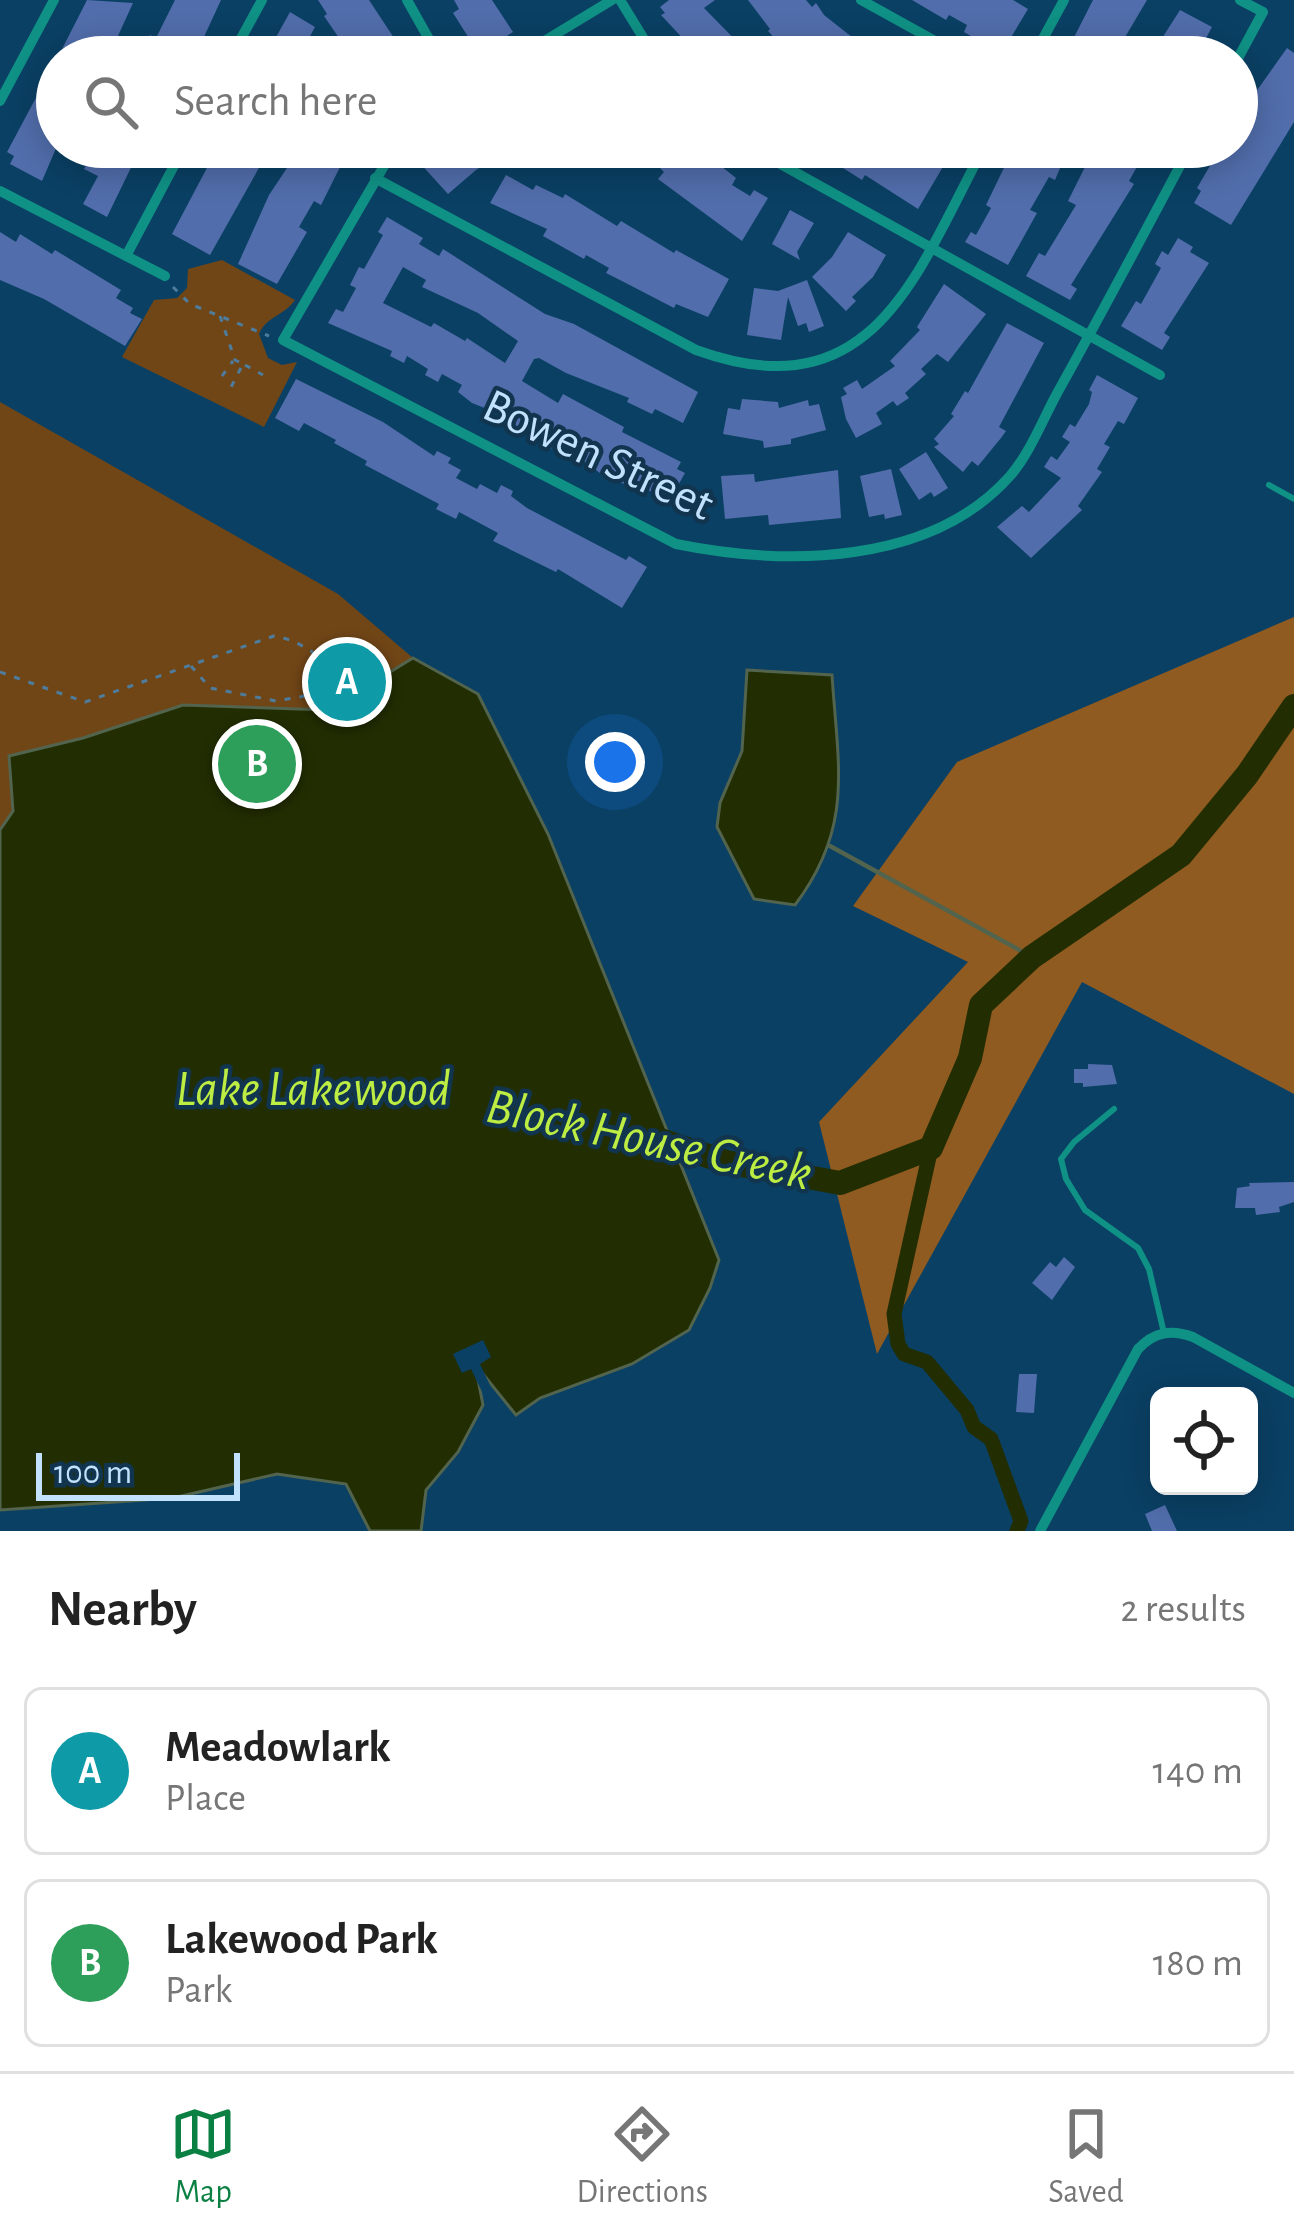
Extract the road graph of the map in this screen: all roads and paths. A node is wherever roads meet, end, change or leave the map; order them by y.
1 (54, 0) edge
2 (262, 0) edge
3 (407, 0) edge
4 (616, 0) edge
5 (861, 0) edge
6 (1064, 0) edge
7 (1240, 0) edge
8 (243, 36) edge
9 (427, 36) edge
10 (554, 36) edge
11 (641, 36) edge
12 (926, 36) edge
13 (1044, 36) edge
14 (1250, 36) edge
15 (0, 101) edge
16 (173, 168) edge
17 (381, 168) edge
18 (787, 168) edge
19 (973, 168) edge
20 (1179, 168) edge
21 (375, 178) junction
22 (0, 190) edge
23 (930, 248) junction
24 (126, 256) junction
25 (165, 276) joint
26 (219, 315) junction
27 (1090, 335) junction
28 (283, 340) junction
29 (235, 360) junction
30 (243, 364) junction
31 (262, 375) dead end
32 (1160, 375) dead end
33 (222, 376) dead end
34 (228, 388) dead end
35 (1269, 485) dead end
36 (1294, 499) edge
37 (326, 662) junction
38 (190, 664) junction
39 (0, 672) edge
40 (344, 677) dead end
41 (1114, 1109) dead end
42 (1164, 1333) junction
43 (1294, 1394) edge
44 (1040, 1531) edge

1 - 15 street
2 - 8 street
3 - 9 street
4 - 10 street
4 - 11 street
5 - 12 street
6 - 13 street
7 - 14 street
16 - 24 street
17 - 21 street
18 - 23 street
19 - 23 street
20 - 27 street, Bowen Street
21 - 23 street
21 - 28 street
22 - 24 street
23 - 27 street
24 - 25 street
25 - 26 path
26 - 28 path
26 - 29 path
27 - 28 street, Bowen Street
27 - 32 street
29 - 30 path
29 - 33 path
30 - 31 path
30 - 34 path
35 - 36 lane
37 - 38 path
37 - 38 path
37 - 40 path
38 - 39 path
41 - 42 lane
42 - 43 street
42 - 44 street

